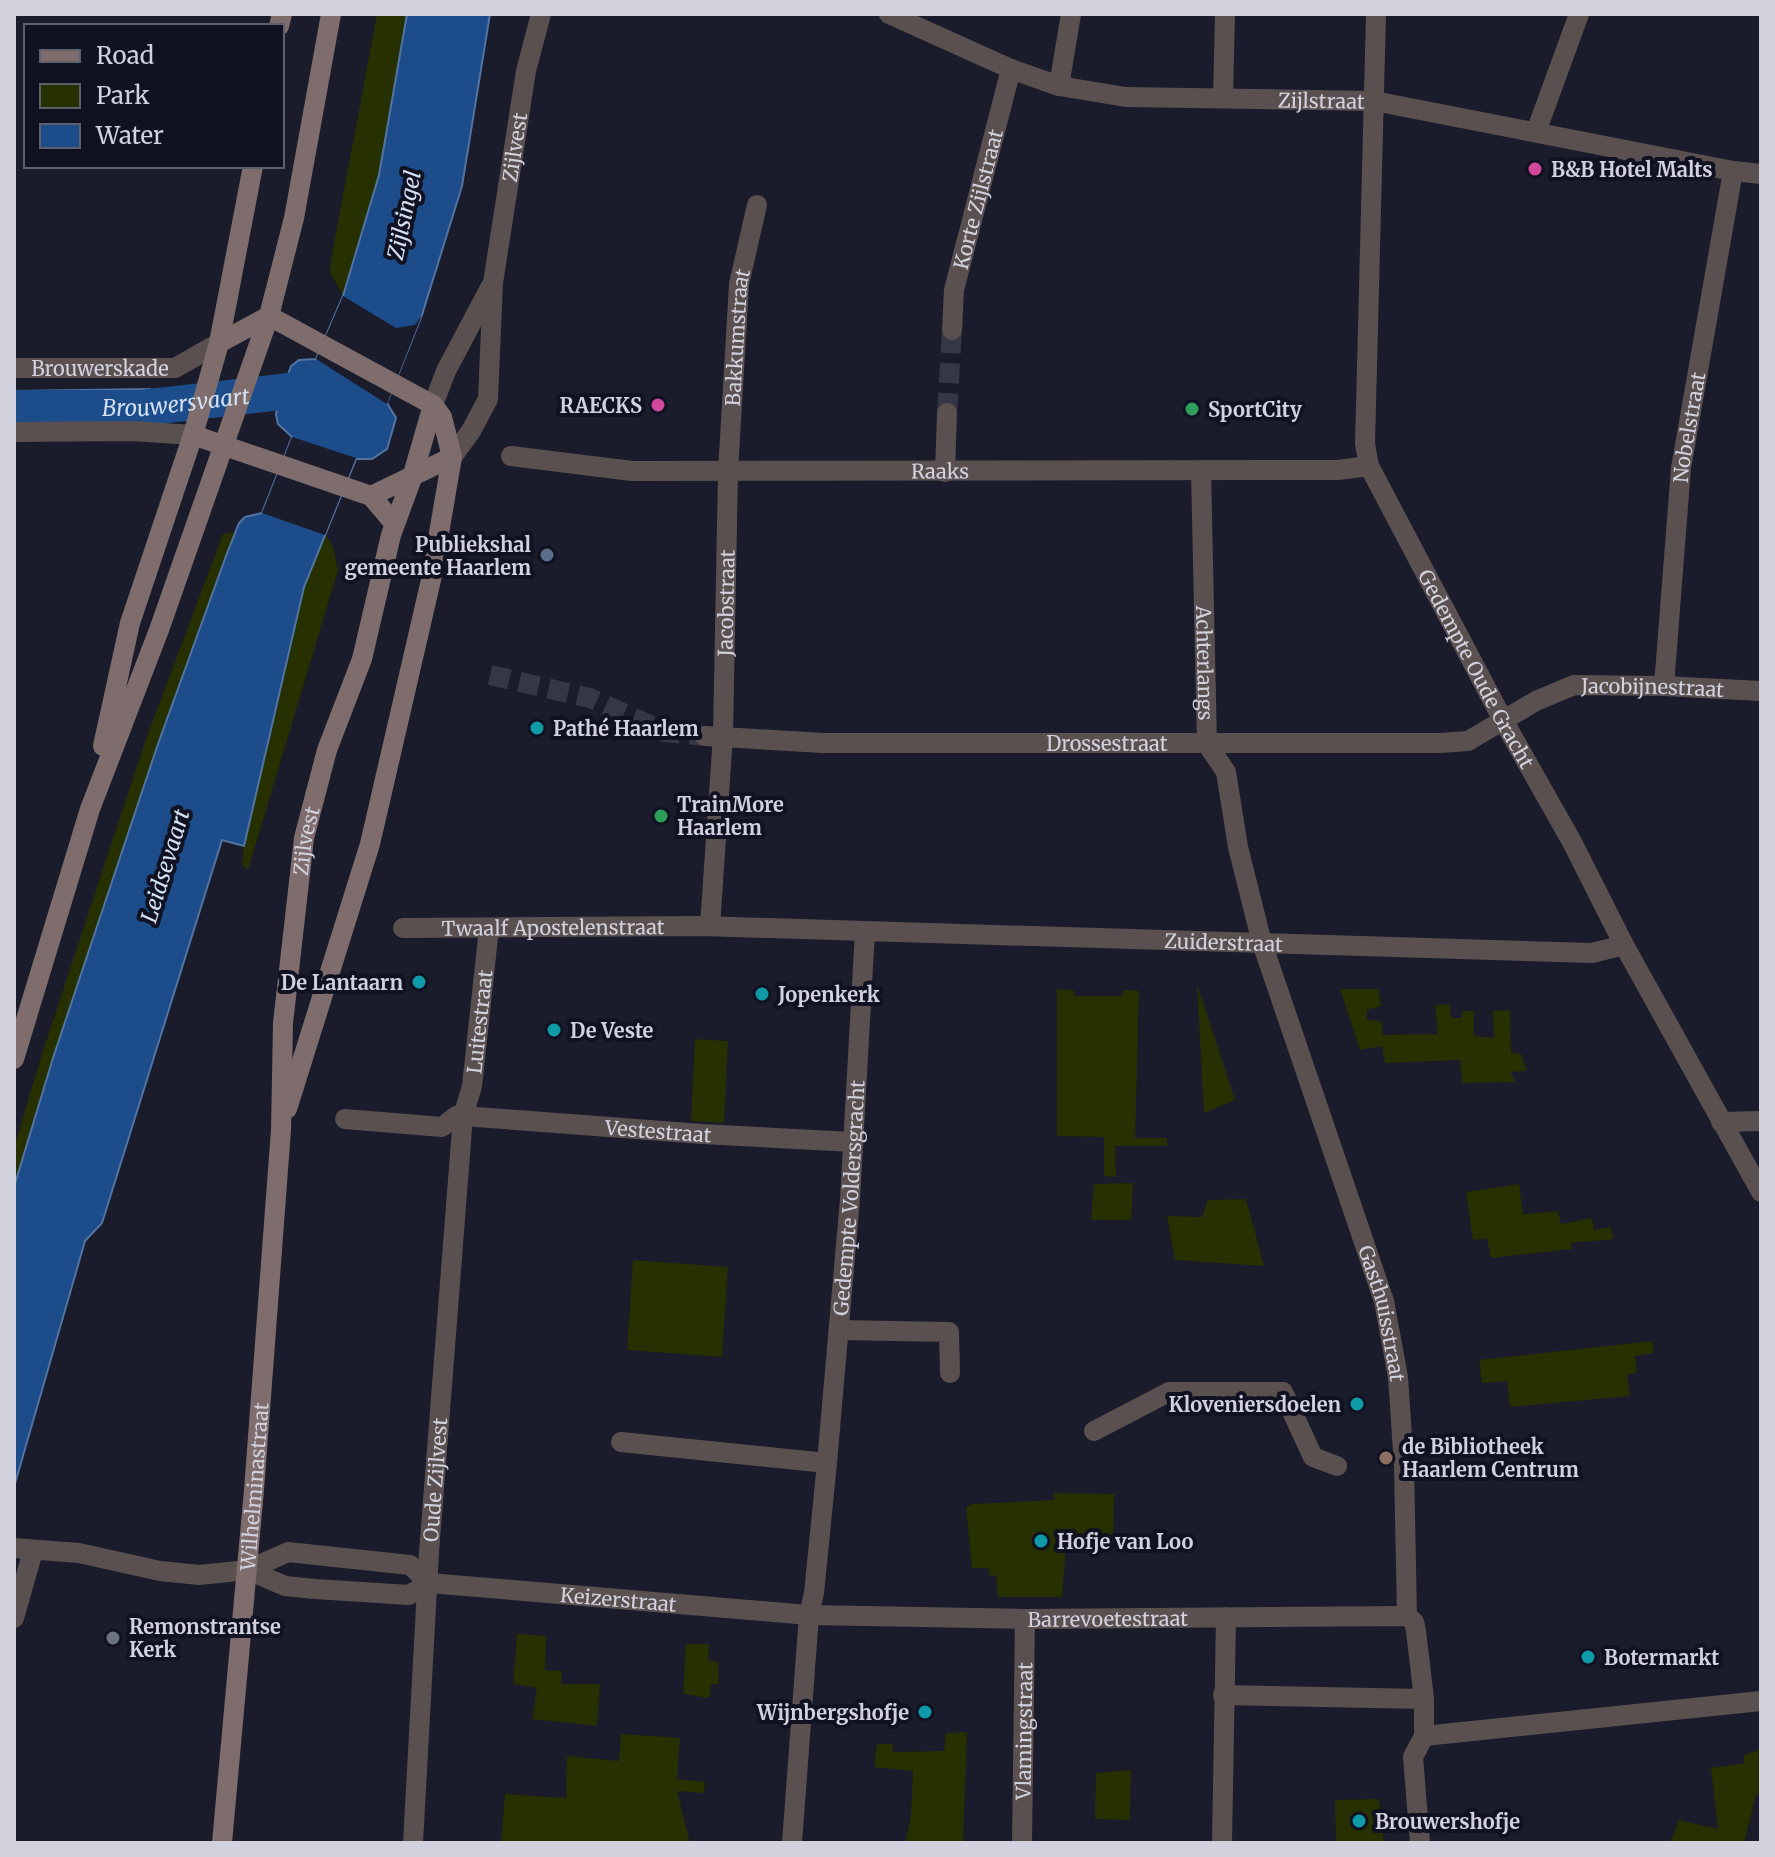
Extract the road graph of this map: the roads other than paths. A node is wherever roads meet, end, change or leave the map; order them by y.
1 (331, 14) edge
2 (541, 14) edge
3 (889, 14) edge
4 (1071, 14) edge
5 (1225, 14) edge
6 (1376, 14) edge
7 (1579, 14) edge
8 (1011, 69) junction
9 (1059, 86) junction
10 (1223, 98) junction
11 (1374, 101) junction
12 (1536, 132) junction
13 (253, 168) edge
14 (1733, 171) junction
15 (1761, 174) edge
16 (757, 205) dead end
17 (493, 283) junction
18 (269, 316) junction
19 (952, 330) tunnel mouth
20 (219, 343) junction
21 (14, 368) edge
22 (424, 400) junction
23 (947, 413) tunnel mouth
24 (14, 432) edge
25 (193, 435) junction
26 (223, 445) junction
27 (511, 456) dead end
28 (452, 457) junction
29 (1369, 466) junction
30 (1201, 471) junction
31 (728, 472) junction
32 (945, 472) junction
33 (412, 478) junction
34 (371, 496) junction
35 (394, 523) junction
36 (1664, 686) junction
37 (1761, 691) edge
38 (1503, 720) junction
39 (714, 736) junction
40 (1207, 744) junction
41 (90, 809) junction
42 (706, 926) junction
43 (403, 928) dead end
44 (489, 928) junction
45 (823, 930) joint
46 (865, 931) junction
47 (1262, 943) junction
48 (1624, 945) junction
49 (14, 1059) edge
50 (463, 1116) junction
51 (345, 1119) dead end
52 (1761, 1121) edge
53 (1721, 1122) junction
54 (281, 1130) junction
55 (853, 1142) junction
56 (1761, 1192) edge
57 (839, 1330) junction
58 (950, 1373) dead end
59 (1094, 1431) dead end
60 (621, 1442) dead end
61 (827, 1463) junction
62 (1337, 1466) dead end
63 (23, 1550) edge
64 (248, 1570) junction
65 (429, 1583) junction
66 (809, 1615) junction
67 (1407, 1616) junction
68 (1226, 1617) junction
69 (14, 1618) edge
70 (1025, 1619) junction
71 (1223, 1695) junction
72 (1424, 1699) junction
73 (1761, 1701) edge
74 (1424, 1736) junction
75 (222, 1843) edge
76 (413, 1843) edge
77 (792, 1843) edge
78 (1022, 1843) edge
79 (1222, 1843) edge
80 (1420, 1843) edge

1 - 18 main road
2 - 17 street, Zijlvest
3 - 8 street, Zijlstraat
4 - 9 street
5 - 10 street
6 - 11 street, Gedempte Oude Gracht
7 - 12 street
8 - 9 street, Zijlstraat
8 - 19 street, Korte Zijlstraat
9 - 10 street, Zijlstraat
10 - 11 street, Zijlstraat
11 - 12 street, Zijlstraat
11 - 29 street, Gedempte Oude Gracht
12 - 14 street, Zijlstraat
13 - 20 main road
14 - 15 street, Zijlstraat
14 - 36 street, Nobelstraat
16 - 31 street, Bakkumstraat
17 - 22 street, Zijlvest
17 - 28 street, Zijlvest
18 - 20 main road, Brouwerskade
18 - 22 main road
18 - 26 main road
20 - 21 street, Brouwerskade
20 - 25 main road
22 - 28 main road
22 - 33 main road, Zijlvest
23 - 32 street
24 - 25 street
25 - 26 main road
25 - 41 main road
26 - 34 main road
26 - 41 main road
27 - 31 street, Raaks
28 - 33 main road
28 - 54 main road, Zijlvest
29 - 30 street, Raaks
29 - 38 street, Gedempte Oude Gracht
30 - 32 street, Raaks
30 - 40 street, Achterlangs
31 - 32 street, Raaks
31 - 39 street, Jacobstraat
33 - 34 main road
33 - 35 main road, Zijlvest
34 - 35 main road
35 - 54 main road, Zijlvest
36 - 37 street, Jacobijnestraat
36 - 38 street, Jacobijnestraat
38 - 40 street, Drossestraat
38 - 48 street, Gedempte Oude Gracht
39 - 40 street, Drossestraat
39 - 42 street, Jacobstraat
40 - 47 street, Achterlangs
41 - 49 main road
42 - 44 street, Twaalf Apostelenstraat
42 - 45 street, Twaalf Apostelenstraat
43 - 44 street, Twaalf Apostelenstraat
44 - 50 street, Luitestraat
45 - 46 street, Zuiderstraat
46 - 47 street, Zuiderstraat
46 - 55 street, Gedempte Voldersgracht
47 - 48 street, Zuiderstraat
47 - 67 street, Gasthuisstraat
48 - 53 street, Gedempte Oude Gracht
50 - 51 street, Vestestraat
50 - 55 street, Vestestraat
50 - 65 street, Oude Zijlvest
52 - 53 street
53 - 56 street, Gedempte Oude Gracht
54 - 64 main road, Wilhelminastraat
55 - 57 street, Gedempte Voldersgracht
57 - 58 street
57 - 61 street, Gedempte Voldersgracht
59 - 62 street
60 - 61 street
61 - 66 street, Gedempte Voldersgracht
63 - 64 street
63 - 69 street
64 - 65 street, Keizerstraat
64 - 65 street, Keizerstraat
64 - 75 main road, Wilhelminastraat
65 - 66 street, Keizerstraat
65 - 76 street, Oude Zijlvest
66 - 70 street, Barrevoetestraat
66 - 77 street, Gedempte Voldersgracht
67 - 68 street, Barrevoetestraat
67 - 72 street, Gasthuisstraat
68 - 70 street, Barrevoetestraat
68 - 71 street
70 - 78 street, Vlamingstraat
71 - 72 street
71 - 79 street
72 - 74 street, Gasthuisstraat
73 - 74 street
74 - 80 street, Gasthuisstraat

